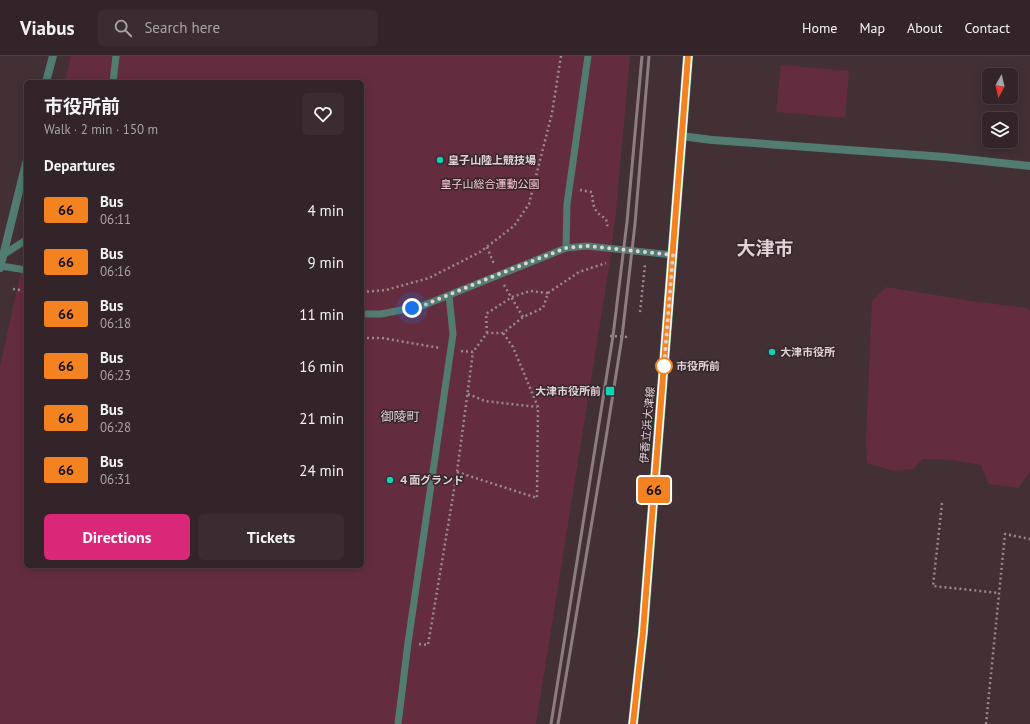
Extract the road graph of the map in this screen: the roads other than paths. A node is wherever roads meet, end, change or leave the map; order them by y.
1 (52, 56) edge
2 (116, 56) edge
3 (588, 56) edge
4 (688, 56) edge
5 (46, 80) edge
6 (113, 80) edge
7 (681, 136) junction
8 (1030, 166) edge
9 (24, 171) edge
10 (24, 241) edge
11 (566, 248) junction
12 (3, 255) junction
13 (673, 255) junction
14 (0, 267) edge
15 (24, 270) edge
16 (449, 295) junction
17 (364, 314) edge
18 (398, 724) edge
19 (633, 724) edge

1 - 5 street
2 - 6 lane
3 - 11 lane
4 - 7 main road, 伊香立浜大津線
7 - 8 street
7 - 13 main road, 伊香立浜大津線
9 - 12 street
10 - 12 lane
11 - 13 lane
11 - 16 lane
12 - 14 street
13 - 19 main road, 伊香立浜大津線
14 - 15 lane
16 - 17 lane
16 - 18 lane

